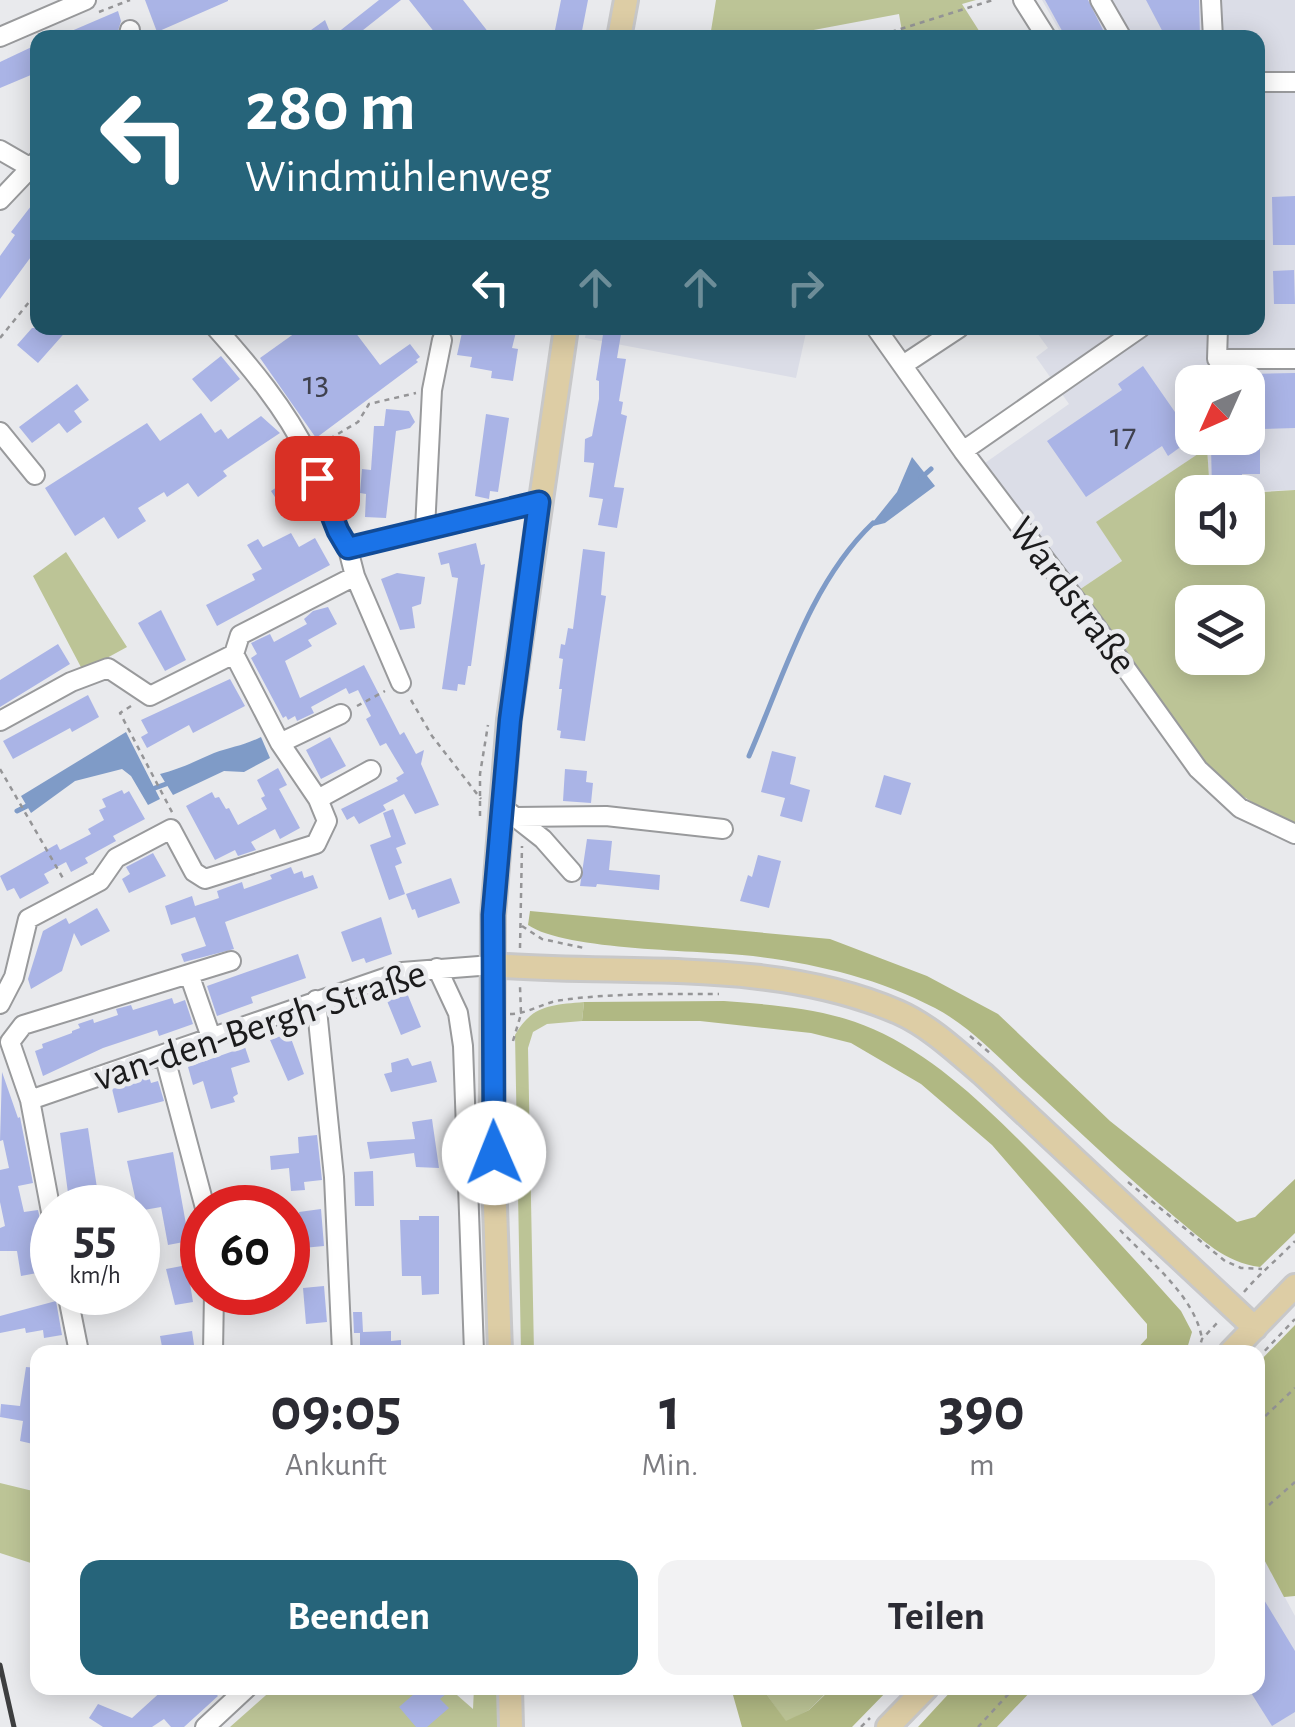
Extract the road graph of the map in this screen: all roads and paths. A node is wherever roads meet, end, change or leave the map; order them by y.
1 (86, 0) edge
2 (626, 0) edge
3 (993, 0) edge
4 (1023, 0) edge
5 (1100, 0) edge
6 (1212, 0) edge
7 (620, 30) edge
8 (897, 30) edge
9 (1042, 30) edge
10 (1117, 30) edge
11 (1212, 30) edge
12 (0, 36) edge
13 (1265, 82) edge
14 (1295, 82) edge
15 (0, 150) edge
16 (30, 164) edge
17 (30, 170) edge
18 (0, 200) edge
19 (30, 301) edge
20 (221, 335) edge
21 (565, 335) edge
22 (881, 335) edge
23 (949, 335) edge
24 (1130, 335) edge
25 (1218, 335) edge
26 (0, 338) edge
27 (442, 340) dead end
28 (1295, 359) edge
29 (903, 365) junction
30 (432, 390) junction
31 (0, 432) edge
32 (963, 451) junction
33 (306, 452) junction
34 (34, 475) dead end
35 (539, 502) junction
36 (425, 529) junction
37 (348, 548) junction
38 (355, 576) junction
39 (234, 654) junction
40 (401, 683) junction
41 (150, 696) junction
42 (341, 714) joint
43 (0, 721) edge
44 (280, 743) junction
45 (0, 768) edge
46 (372, 770) dead end
47 (318, 799) junction
48 (166, 801) dead end
49 (506, 814) junction
50 (723, 829) dead end
51 (1295, 834) edge
52 (572, 872) dead end
53 (73, 896) junction
54 (522, 926) dead end
55 (590, 949) dead end
56 (232, 961) dead end
57 (492, 965) junction
58 (436, 968) junction
59 (188, 974) junction
60 (728, 994) dead end
61 (316, 1000) junction
62 (0, 1004) edge
63 (521, 1014) dead end
64 (966, 1034) dead end
65 (211, 1036) junction
66 (164, 1054) junction
67 (992, 1056) dead end
68 (30, 1100) junction
69 (1122, 1176) dead end
70 (46, 1185) edge
71 (199, 1185) edge
72 (1111, 1220) dead end
73 (1295, 1241) edge
74 (1295, 1286) edge
75 (72, 1315) edge
76 (214, 1315) edge
77 (1295, 1319) edge
78 (1255, 1328) junction
79 (78, 1345) edge
80 (213, 1345) edge
81 (342, 1345) edge
82 (474, 1345) edge
83 (500, 1345) edge
84 (1200, 1345) edge
85 (1237, 1345) edge
86 (1265, 1351) edge
87 (1295, 1388) edge
88 (1265, 1416) edge
89 (1295, 1482) edge
90 (1269, 1505) dead end
91 (239, 1695) edge
92 (510, 1695) edge
93 (919, 1695) edge
94 (1008, 1695) edge
95 (205, 1727) edge
96 (512, 1727) edge
97 (888, 1727) edge
98 (978, 1727) edge

1 - 12 street
2 - 7 main road
3 - 8 path
4 - 9 street
5 - 10 street
6 - 11 street
13 - 14 street
15 - 16 street
17 - 18 street
19 - 26 path
20 - 33 street
21 - 35 main road
22 - 29 street, Wardstraße
23 - 29 street
24 - 32 street
25 - 28 street
27 - 30 street
29 - 32 street, Wardstraße
30 - 33 path
30 - 36 street
31 - 34 street
32 - 51 street, Wardstraße
33 - 37 street
35 - 36 street
35 - 49 main road
36 - 37 street
37 - 38 street
38 - 39 street
38 - 40 street
39 - 41 street
39 - 44 street
40 - 42 path
40 - 49 path
41 - 43 street
41 - 48 path
42 - 44 street
44 - 47 street
45 - 53 path
46 - 47 street
47 - 53 street
49 - 50 street
49 - 52 street
49 - 57 main road
53 - 62 street
54 - 55 path
56 - 59 street
57 - 58 street, van-den-Bergh-Straße
57 - 78 main road
57 - 83 main road
58 - 61 street, van-den-Bergh-Straße
58 - 82 street
59 - 65 street
59 - 68 street
60 - 63 path
61 - 65 street, van-den-Bergh-Straße
61 - 81 street
64 - 67 path
65 - 66 street, van-den-Bergh-Straße
66 - 68 street, van-den-Bergh-Straße
66 - 71 street
68 - 70 street
69 - 73 path
72 - 84 path
74 - 78 main road
75 - 79 street
76 - 80 street
77 - 86 path
78 - 85 main road
87 - 88 path
89 - 90 path
91 - 95 street
92 - 96 main road
93 - 97 main road
94 - 98 path

